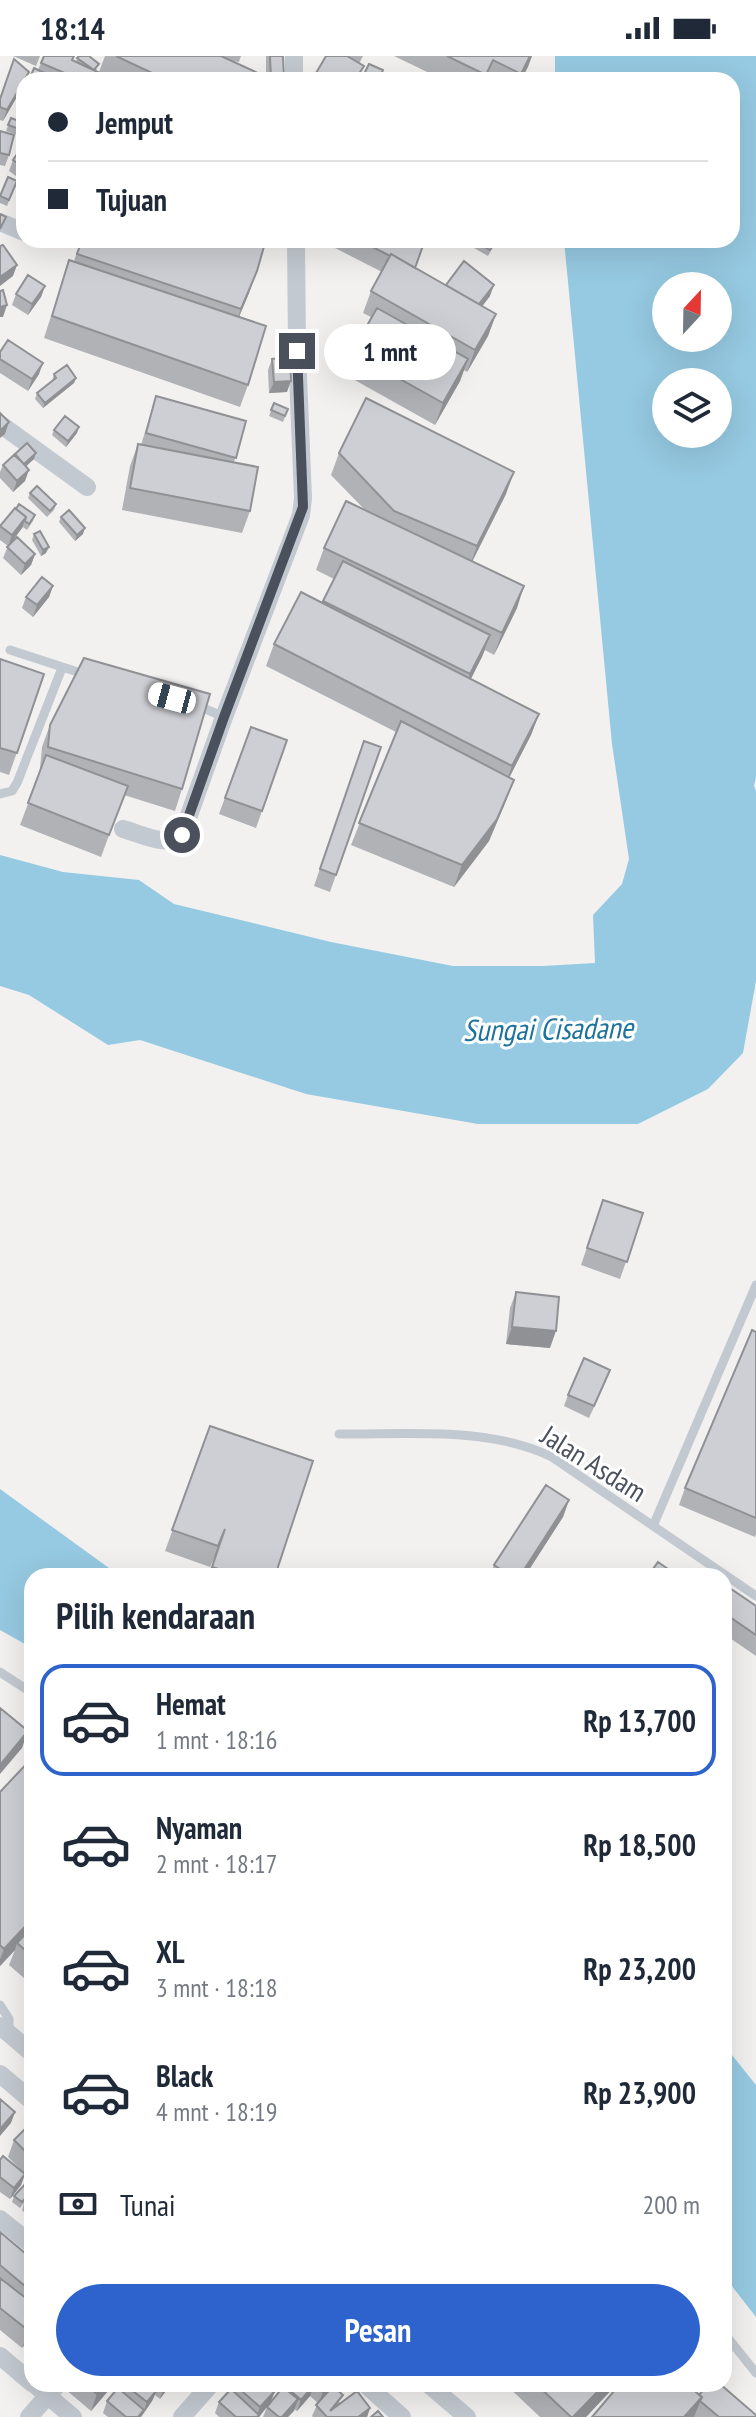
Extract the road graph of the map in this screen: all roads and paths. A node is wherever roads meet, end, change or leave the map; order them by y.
1 (296, 248) edge
2 (0, 424) edge
3 (87, 487) dead end
4 (10, 650) dead end
5 (62, 668) junction
6 (93, 676) edge
7 (184, 701) edge
8 (224, 717) junction
9 (0, 794) edge
10 (123, 829) dead end
11 (756, 1285) edge
12 (339, 1434) dead end
13 (653, 1526) junction
14 (715, 1568) edge
15 (732, 1580) edge
16 (756, 1596) edge
17 (0, 1672) edge
18 (24, 1688) edge
19 (0, 2005) edge
20 (5, 2030) edge
21 (24, 2046) edge
22 (0, 2074) edge
23 (24, 2094) edge
24 (0, 2219) edge
25 (24, 2238) edge
26 (732, 2343) edge
27 (0, 2356) edge
28 (24, 2373) edge
29 (756, 2373) edge
30 (40, 2392) edge
31 (49, 2392) edge
32 (204, 2392) edge
33 (374, 2392) edge
34 (437, 2392) edge
35 (29, 2417) edge
36 (73, 2417) edge
37 (182, 2417) edge
38 (402, 2417) edge
39 (467, 2417) edge

1 - 8 street
2 - 3 street
4 - 5 lane
5 - 6 lane
5 - 9 lane
7 - 8 lane
8 - 10 street
11 - 13 lane
12 - 13 lane, Jalan Asdam
13 - 14 lane, Jalan Asdam
15 - 16 lane, Jalan Asdam
17 - 18 lane
19 - 20 lane
20 - 21 street
22 - 23 street
24 - 25 street
26 - 29 lane
27 - 28 street
30 - 35 street
31 - 36 street
32 - 37 street
33 - 38 street
34 - 39 street

